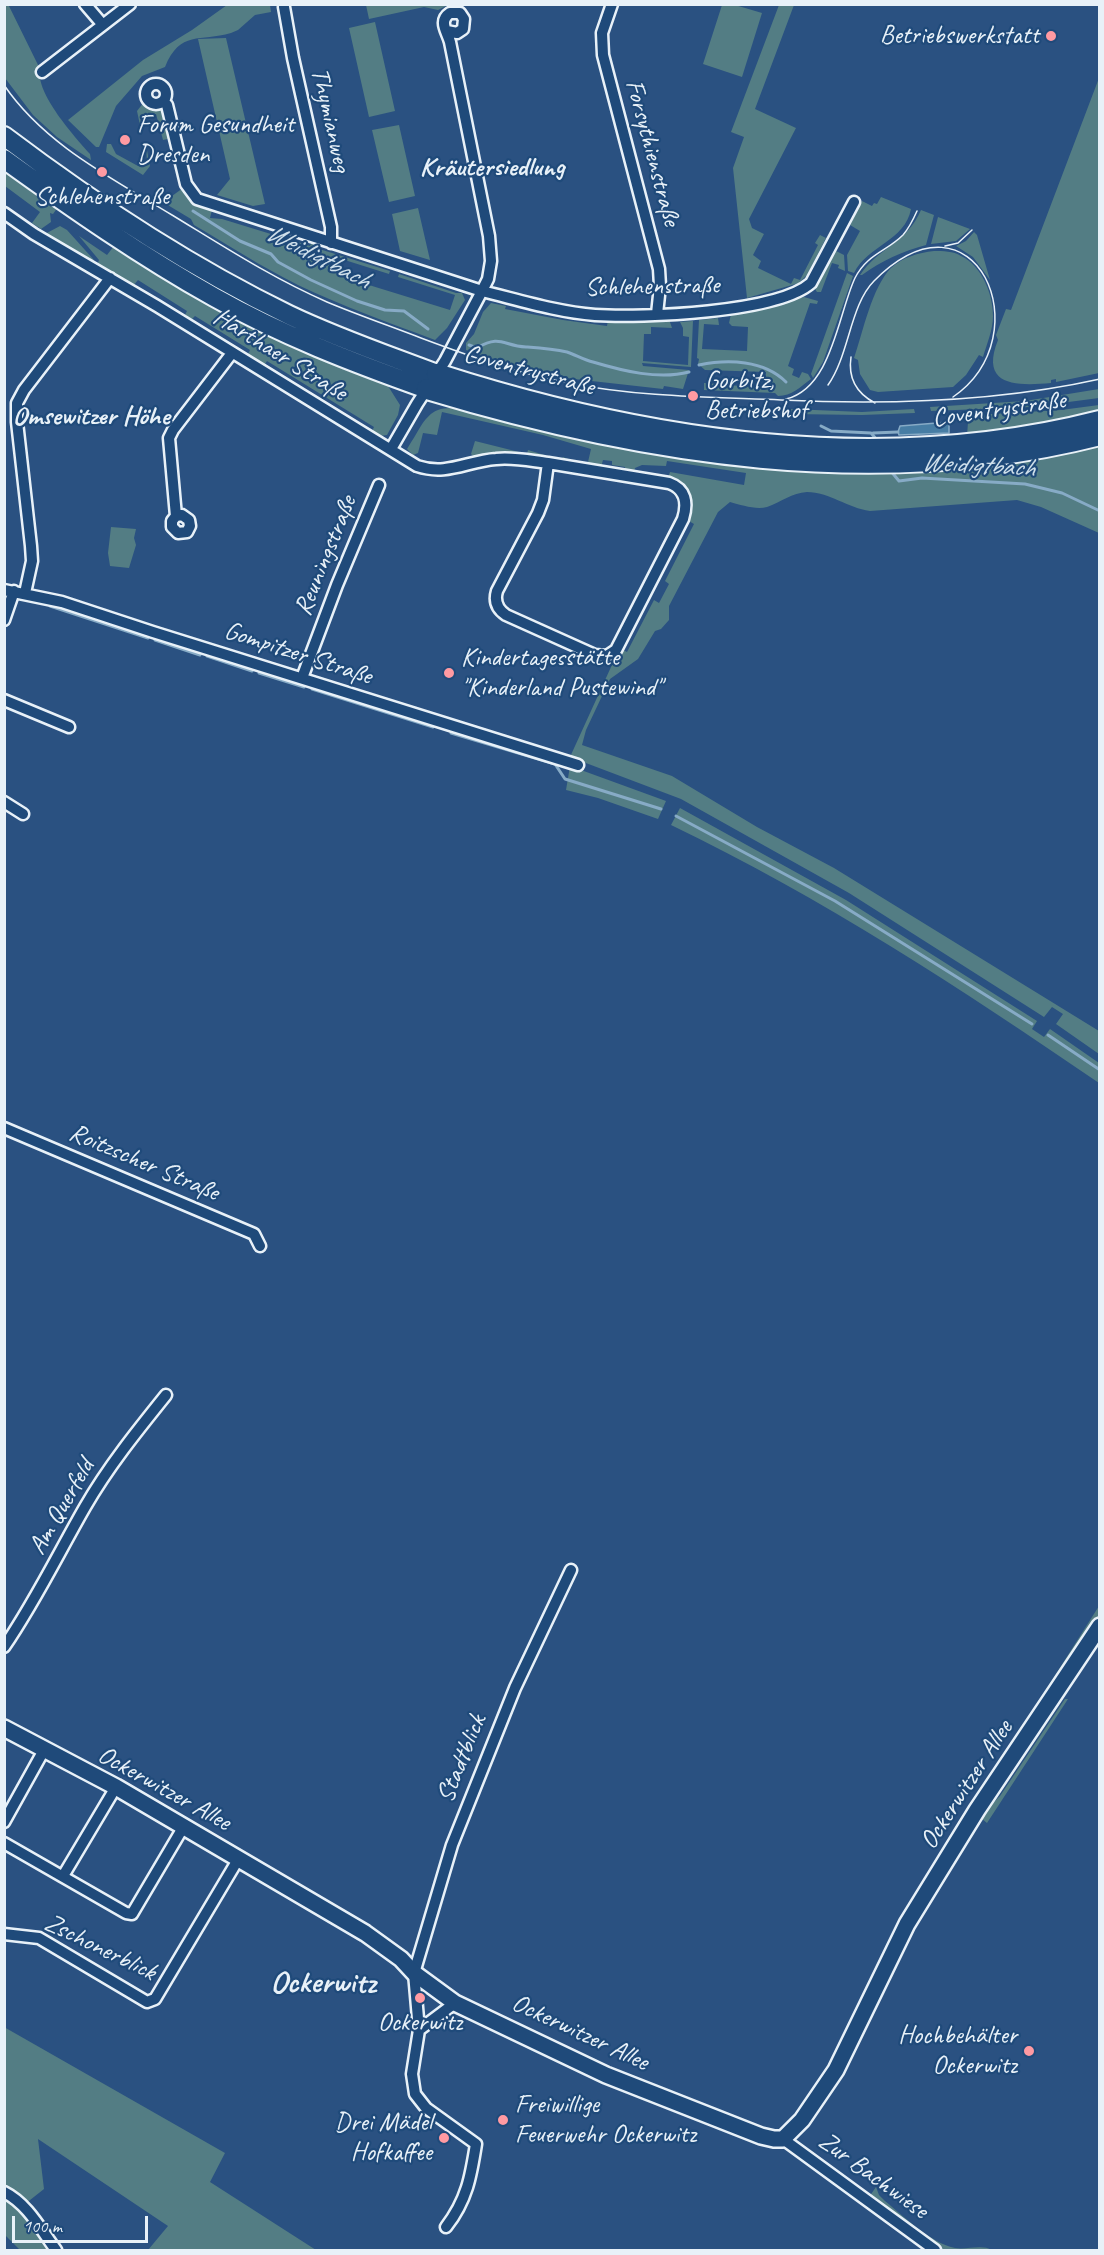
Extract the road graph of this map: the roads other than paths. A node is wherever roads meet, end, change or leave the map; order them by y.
1 (85, 4) edge
2 (130, 4) edge
3 (612, 4) edge
4 (284, 7) dead end
5 (103, 25) junction
6 (447, 31) dead end
7 (42, 72) dead end
8 (163, 101) dead end
9 (4, 136) edge
10 (4, 159) edge
11 (854, 202) dead end
12 (4, 213) edge
13 (331, 243) junction
14 (110, 278) junction
15 (482, 291) junction
16 (657, 314) junction
17 (232, 353) junction
18 (432, 382) junction
19 (1100, 421) edge
20 (1100, 435) edge
21 (391, 449) junction
22 (548, 463) junction
23 (379, 485) dead end
24 (176, 516) dead end
25 (15, 591) edge
26 (4, 620) edge
27 (302, 678) junction
28 (4, 700) edge
29 (69, 727) dead end
30 (578, 765) dead end
31 (4, 802) edge
32 (23, 814) dead end
33 (4, 1128) edge
34 (260, 1246) dead end
35 (165, 1395) dead end
36 (571, 1570) dead end
37 (1100, 1626) edge
38 (4, 1647) edge
39 (4, 1728) edge
40 (44, 1750) junction
41 (116, 1787) junction
42 (4, 1821) edge
43 (184, 1826) junction
44 (4, 1843) edge
45 (240, 1858) junction
46 (63, 1876) junction
47 (4, 1934) edge
48 (414, 1973) junction
49 (455, 2003) junction
50 (419, 2030) junction
51 (783, 2139) junction
52 (4, 2192) edge
53 (446, 2227) dead end
54 (56, 2250) edge
55 (935, 2250) edge

1 - 5 street
2 - 5 street
3 - 16 street, Forsythienstraße
4 - 13 street, Thymianweg
5 - 7 street
6 - 15 street
8 - 13 street, Schlehenstraße
9 - 18 main road, Coventrystraße
10 - 18 main road, Coventrystraße
11 - 16 street, Schlehenstraße
12 - 14 street, Harthaer Straße
13 - 15 street, Schlehenstraße
14 - 17 street, Harthaer Straße
14 - 25 street
15 - 16 street, Schlehenstraße
15 - 18 street
17 - 21 street, Harthaer Straße
17 - 24 street
18 - 19 highway, Coventrystraße
18 - 20 highway, Coventrystraße
18 - 21 street
21 - 22 street, Harthaer Straße
22 - 22 street, Harthaer Straße
23 - 27 street, Reuningstraße
25 - 26 street
25 - 27 street, Gompitzer Straße
27 - 30 street, Gompitzer Straße
28 - 29 street
31 - 32 street
33 - 34 street, Roitzscher Straße
35 - 38 street, Am Querfeld
36 - 48 street, Stadtblick
37 - 51 street, Ockerwitzer Allee
39 - 40 street, Ockerwitzer Allee
40 - 41 street, Ockerwitzer Allee
40 - 42 street
41 - 43 street, Ockerwitzer Allee
41 - 46 street
43 - 45 street, Ockerwitzer Allee
43 - 46 street
44 - 46 street
45 - 47 street, Zschonerblick
45 - 48 street, Ockerwitzer Allee
48 - 49 street, Ockerwitzer Allee
48 - 50 street
49 - 50 street
49 - 51 street, Ockerwitzer Allee
50 - 53 street
51 - 55 street, Zur Bachwiese
52 - 54 street

